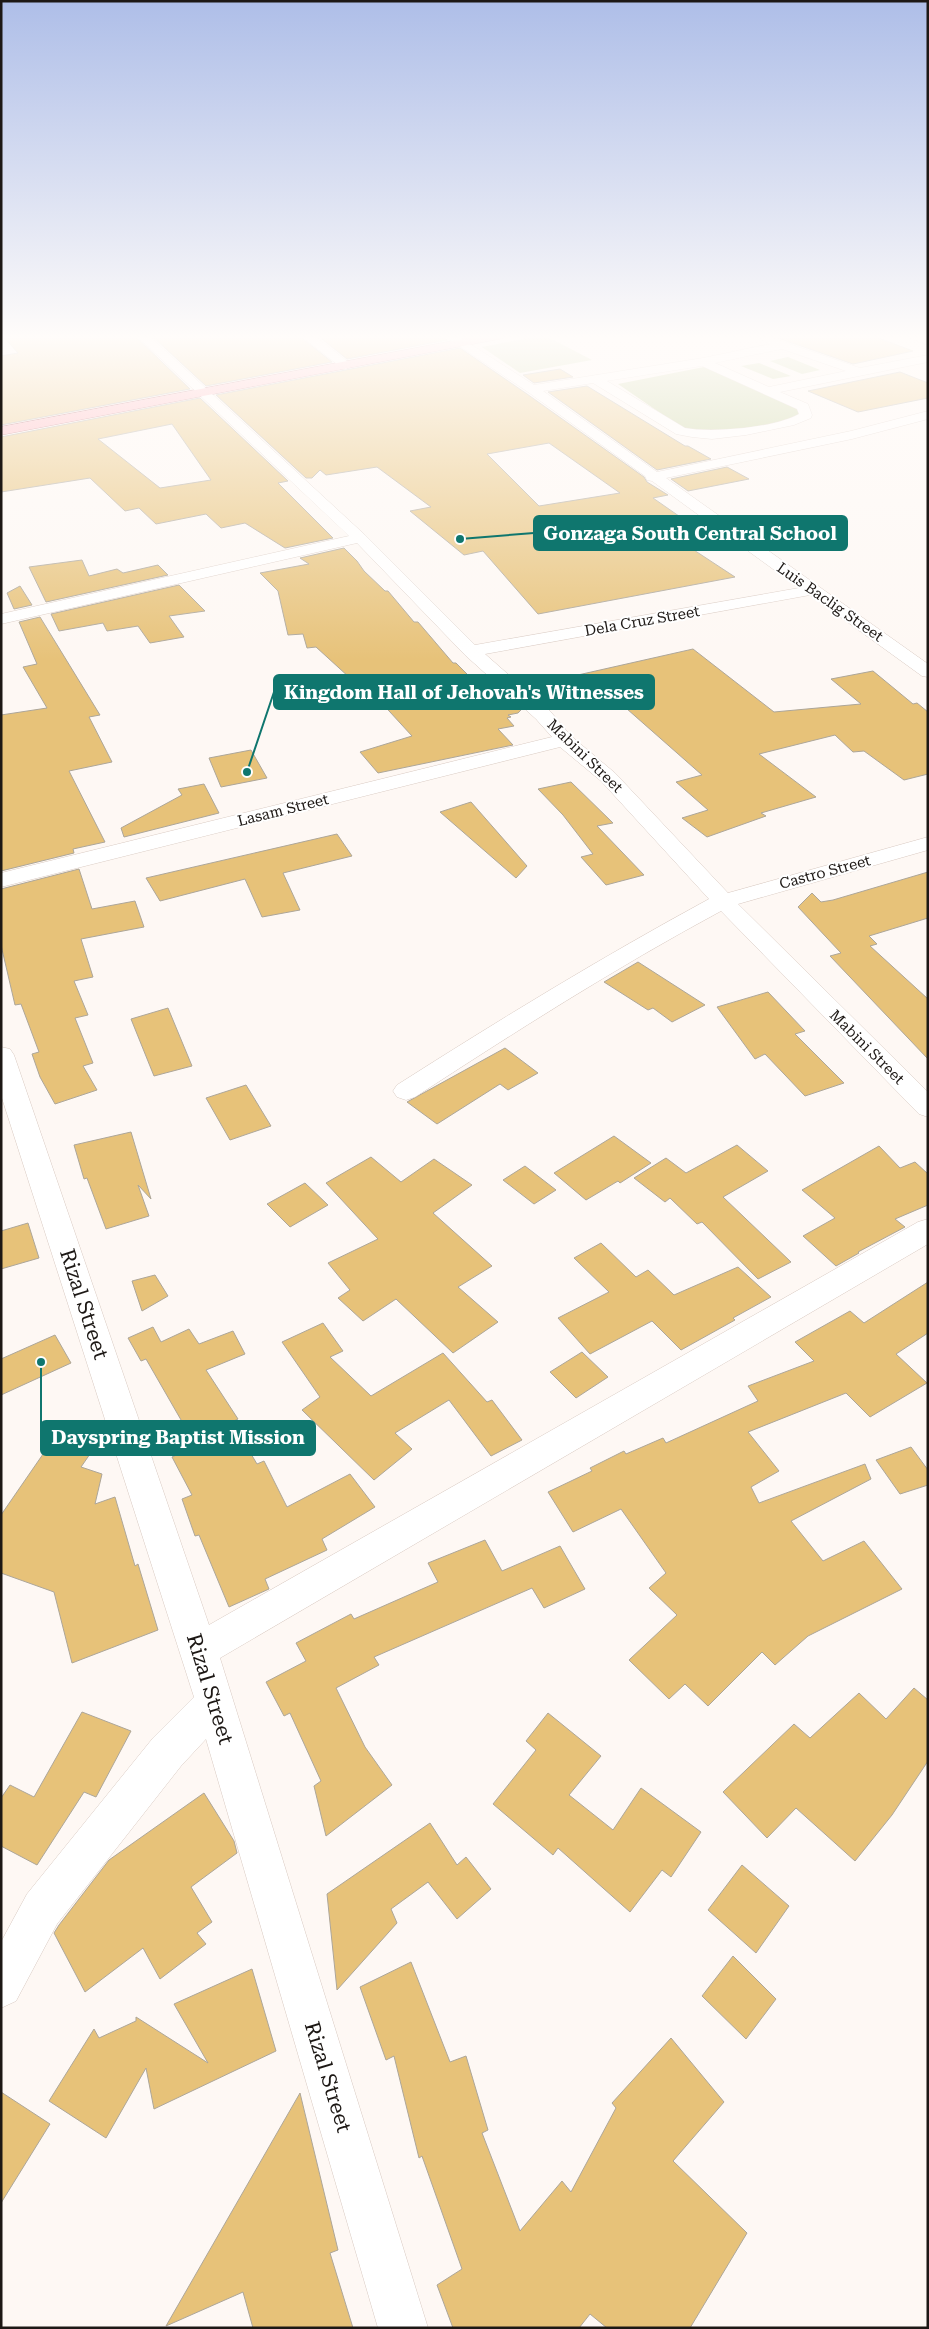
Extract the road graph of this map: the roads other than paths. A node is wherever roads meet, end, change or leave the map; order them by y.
1 (257, 444) edge
2 (607, 444) edge
3 (811, 444) edge
4 (652, 477) junction
5 (360, 538) junction
6 (813, 590) junction
7 (1, 619) edge
8 (471, 651) junction
9 (928, 672) edge
10 (564, 740) junction
11 (928, 843) edge
12 (1, 880) edge
13 (723, 901) junction
14 (1, 1055) edge
15 (406, 1091) dead end
16 (928, 1108) edge
17 (928, 1230) edge
18 (199, 1650) junction
19 (215, 1702) junction
20 (1, 1986) edge
21 (403, 2328) edge

1 - 5 street, Mabini Street
2 - 4 street, Luis Baclig Street
3 - 4 street
4 - 6 street, Luis Baclig Street
5 - 7 street
5 - 8 street, Mabini Street
6 - 8 street, Dela Cruz Street
6 - 9 street, Luis Baclig Street
8 - 10 street, Mabini Street
10 - 12 street, Lasam Street
10 - 13 street, Mabini Street
11 - 13 street, Castro Street
13 - 15 street, Castro Street
13 - 16 street, Mabini Street
14 - 18 street, Rizal Street
17 - 18 street
18 - 19 street, Rizal Street
19 - 20 street
19 - 21 street, Rizal Street

